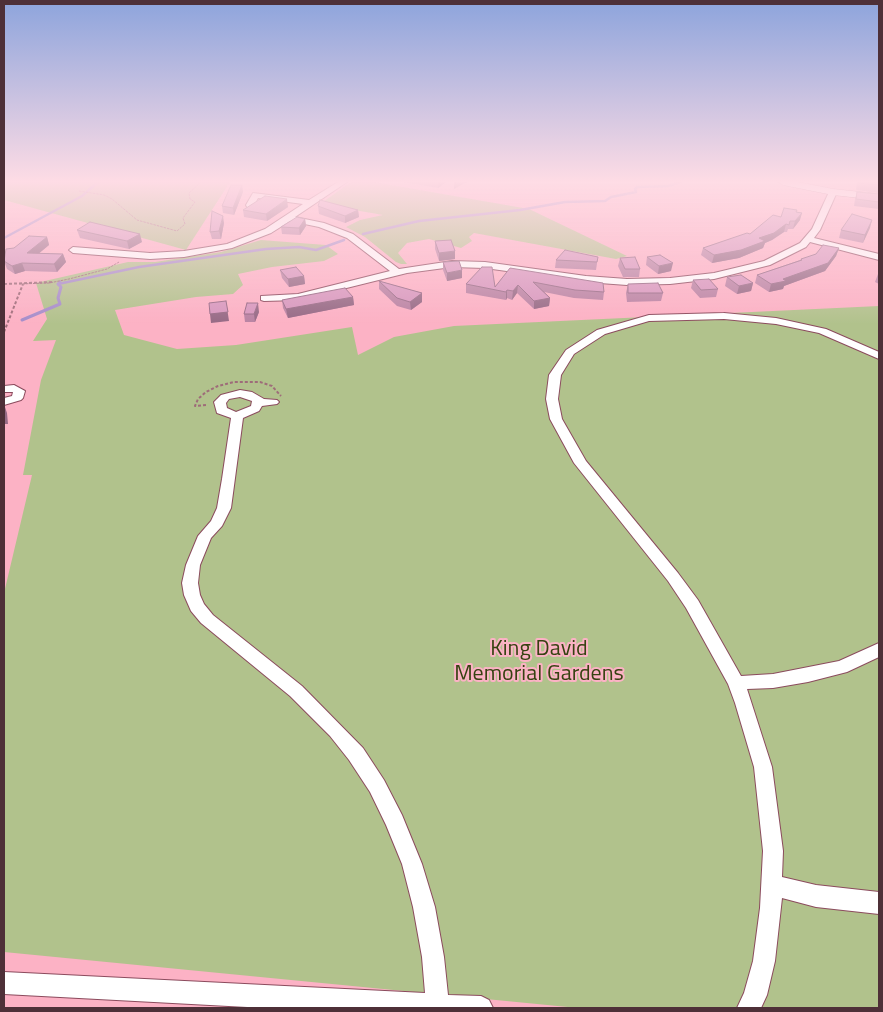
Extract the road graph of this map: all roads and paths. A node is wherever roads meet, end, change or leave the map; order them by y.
1 (270, 229) edge
2 (332, 229) edge
3 (816, 229) edge
4 (809, 239) junction
5 (73, 250) dead end
6 (126, 256) junction
7 (879, 257) edge
8 (397, 272) junction
9 (4, 284) edge
10 (23, 284) junction
11 (264, 298) dead end
12 (4, 332) edge
13 (879, 356) edge
14 (4, 388) edge
15 (4, 402) edge
16 (273, 402) dead end
17 (258, 403) junction
18 (220, 404) junction
19 (206, 405) dead end
20 (237, 416) junction
21 (879, 649) edge
22 (736, 683) junction
23 (772, 885) junction
24 (879, 903) edge
25 (4, 983) edge
26 (437, 1005) junction
27 (482, 1008) edge
28 (749, 1008) edge

1 - 6 street
2 - 8 street
3 - 4 street
4 - 7 street
4 - 8 street
5 - 6 street
6 - 10 path
8 - 11 street
9 - 10 path
10 - 12 path
13 - 22 street
14 - 15 street
16 - 17 street
17 - 18 street
17 - 20 street
18 - 19 street
18 - 20 street
20 - 26 street
21 - 22 street
22 - 23 lane
23 - 24 lane
23 - 28 lane
25 - 26 street
26 - 27 street

